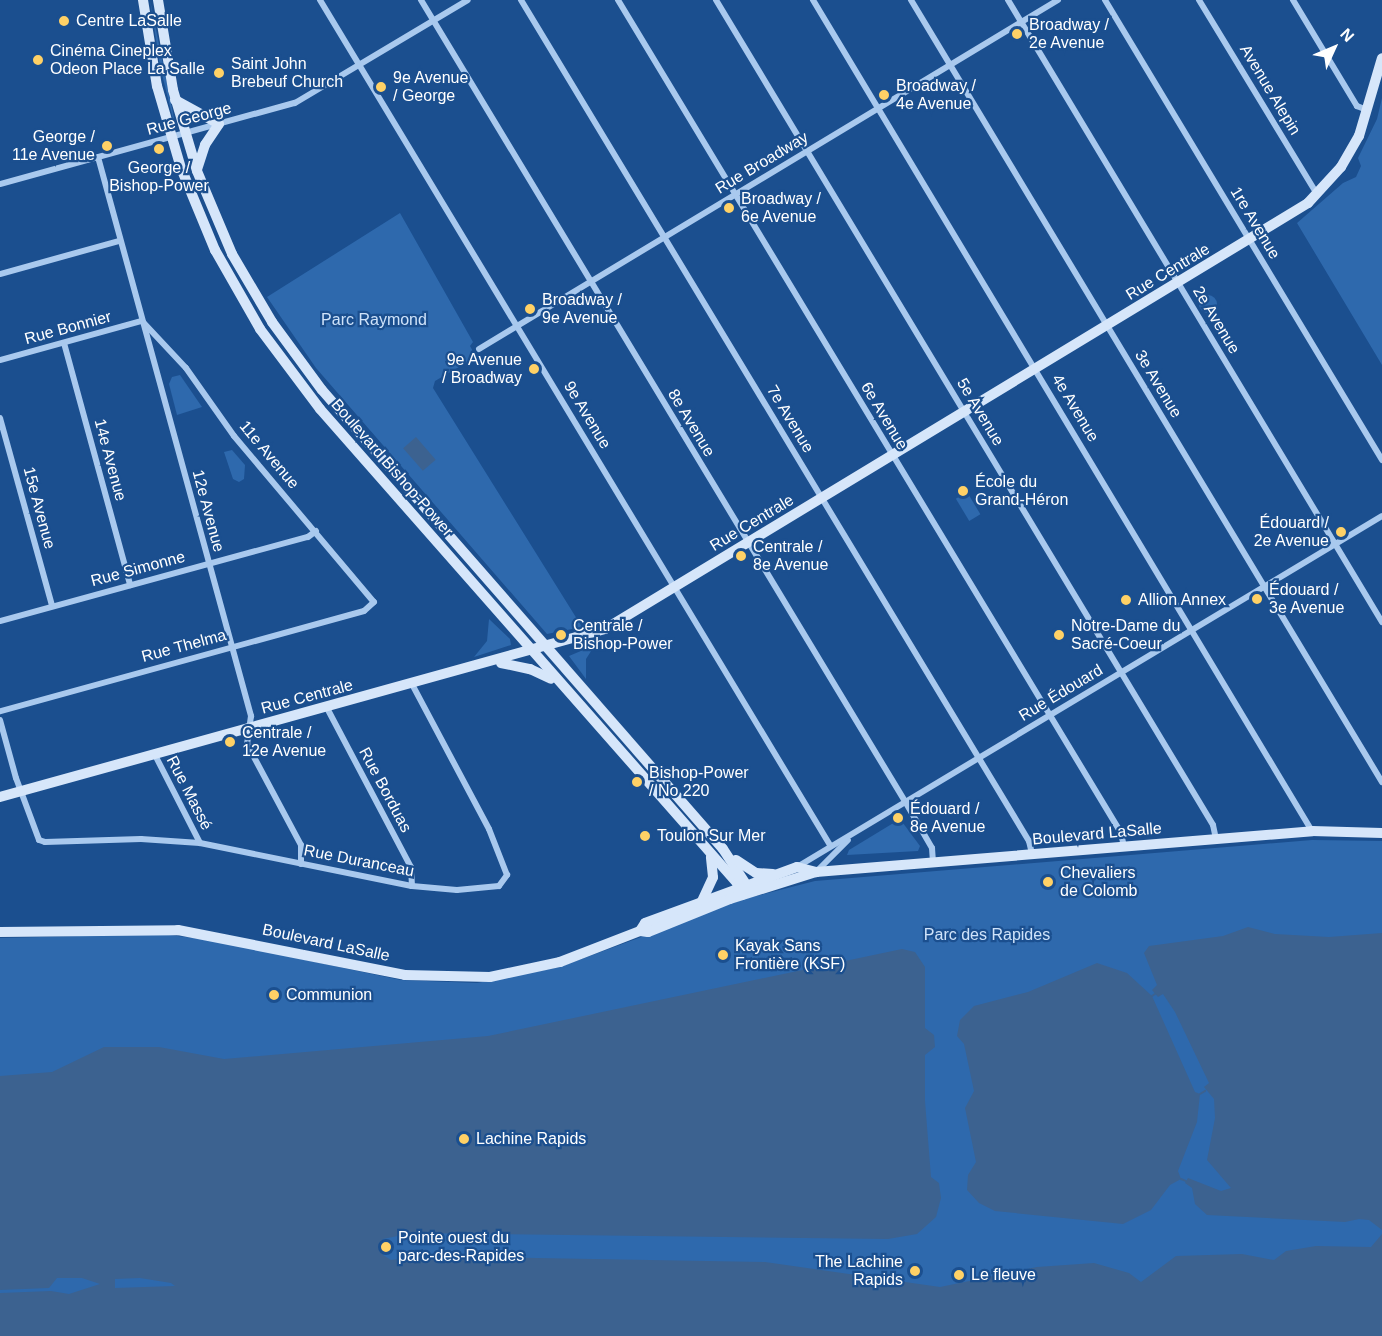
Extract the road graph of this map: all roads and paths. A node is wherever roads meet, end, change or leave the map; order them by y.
1 (143, 0) edge
2 (158, 0) edge
3 (320, 0) edge
4 (421, 0) edge
5 (468, 0) edge
6 (521, 0) edge
7 (618, 0) edge
8 (716, 0) edge
9 (813, 0) edge
10 (911, 0) edge
11 (1008, 0) edge
12 (1058, 0) edge
13 (1105, 0) edge
14 (1199, 0) edge
15 (1293, 0) edge
16 (433, 21) junction
17 (1021, 22) junction
18 (1382, 58) edge
19 (360, 65) junction
20 (950, 65) junction
21 (175, 100) junction
22 (878, 108) junction
23 (1369, 111) junction
24 (219, 124) junction
25 (184, 134) junction
26 (171, 138) junction
27 (807, 151) junction
28 (98, 157) junction
29 (197, 171) junction
30 (0, 184) edge
31 (735, 194) junction
32 (1318, 195) junction
33 (664, 237) junction
34 (119, 241) junction
35 (1250, 241) junction
36 (0, 274) edge
37 (591, 282) junction
38 (1178, 284) junction
39 (142, 321) junction
40 (517, 326) junction
41 (1107, 326) junction
42 (64, 343) junction
43 (479, 349) dead end
44 (0, 360) edge
45 (1036, 370) junction
46 (964, 412) junction
47 (0, 418) edge
48 (893, 456) junction
49 (1382, 460) edge
50 (822, 499) junction
51 (1382, 516) edge
52 (316, 531) junction
53 (748, 543) junction
54 (1335, 544) junction
55 (208, 564) junction
56 (130, 585) junction
57 (675, 587) junction
58 (1264, 587) junction
59 (373, 604) joint
60 (52, 606) junction
61 (0, 621) edge
62 (1382, 622) edge
63 (1193, 630) junction
64 (232, 647) junction
65 (548, 648) junction
66 (532, 652) junction
67 (491, 662) junction
68 (1122, 673) junction
69 (412, 684) junction
70 (562, 686) junction
71 (327, 708) junction
72 (0, 711) edge
73 (1050, 716) junction
74 (0, 720) edge
75 (248, 729) junction
76 (155, 755) junction
77 (979, 759) junction
78 (1382, 782) edge
79 (22, 791) junction
80 (0, 797) edge
81 (906, 803) junction
82 (1312, 831) junction
83 (1382, 833) edge
84 (1216, 839) junction
85 (848, 840) junction
86 (200, 843) junction
87 (830, 844) junction
88 (1124, 847) junction
89 (723, 849) junction
90 (1032, 854) junction
91 (711, 858) junction
92 (933, 861) junction
93 (301, 864) junction
94 (797, 867) junction
95 (816, 872) junction
96 (782, 873) junction
97 (412, 886) junction
98 (746, 891) junction
99 (702, 901) junction
100 (640, 931) junction
101 (0, 932) edge

1 - 26 street, Boulevard Bishop-Power
2 - 21 street, Boulevard Bishop-Power
3 - 19 street, 9e Avenue
4 - 16 street, 8e Avenue
5 - 16 street, Rue George
6 - 33 street, 7e Avenue
7 - 31 street, 6e Avenue
8 - 27 street, 5e Avenue
9 - 22 street, 4e Avenue
10 - 20 street, 3e Avenue
11 - 17 street, 2e Avenue
12 - 17 street, Rue Broadway
13 - 35 street, 1re Avenue
14 - 32 street, Avenue Alepin
15 - 23 street
16 - 19 street, Rue George
16 - 37 street, 8e Avenue
17 - 20 street, Rue Broadway
17 - 38 street, 2e Avenue
18 - 23 street, Rue Centrale
19 - 24 street, Rue George
19 - 40 street, 9e Avenue
20 - 22 street, Rue Broadway
20 - 41 street, 3e Avenue
21 - 24 street
21 - 25 street, Boulevard Bishop-Power
22 - 27 street, Rue Broadway
22 - 45 street, 4e Avenue
23 - 32 street, Rue Centrale
24 - 25 street, Rue George
24 - 29 street
25 - 26 street, Rue George
25 - 29 street, Boulevard Bishop-Power
26 - 28 street, Rue George
26 - 66 street, Boulevard Bishop-Power
27 - 31 street, Rue Broadway
27 - 46 street, 5e Avenue
28 - 30 street, Rue George
28 - 34 street, 12e Avenue
29 - 65 street, Boulevard Bishop-Power
31 - 33 street, Rue Broadway
31 - 48 street, 6e Avenue
32 - 35 street, Rue Centrale
33 - 37 street, Rue Broadway
33 - 50 street, 7e Avenue
34 - 36 street
34 - 39 street, 12e Avenue
35 - 38 street, Rue Centrale
35 - 49 street, 1re Avenue
37 - 40 street, Rue Broadway
37 - 53 street, 8e Avenue
38 - 41 street, Rue Centrale
38 - 54 street, 2e Avenue
39 - 42 street, Rue Bonnier
39 - 52 street, 11e Avenue
39 - 55 street, 12e Avenue
40 - 43 street, Rue Broadway
40 - 57 street, 9e Avenue
41 - 45 street, Rue Centrale
41 - 58 street, 3e Avenue
42 - 44 street, Rue Bonnier
42 - 56 street, 14e Avenue
45 - 46 street, Rue Centrale
45 - 63 street, 4e Avenue
46 - 48 street, Rue Centrale
46 - 68 street, 5e Avenue
47 - 60 street, 15e Avenue
48 - 50 street, Rue Centrale
48 - 73 street, 6e Avenue
50 - 53 street, Rue Centrale
50 - 77 street, 7e Avenue
51 - 54 street, Rue Édouard
52 - 55 street, Rue Simonne
52 - 59 street, 11e Avenue
53 - 57 street, Rue Centrale
53 - 81 street, 8e Avenue
54 - 58 street, Rue Édouard
54 - 62 street, 2e Avenue
55 - 56 street, Rue Simonne
55 - 64 street, 12e Avenue
56 - 60 street, Rue Simonne
57 - 65 street, Rue Centrale
57 - 87 street, 9e Avenue
58 - 63 street, Rue Édouard
58 - 78 street, 3e Avenue
59 - 64 street, Rue Thelma
60 - 61 street, Rue Simonne
63 - 68 street, Rue Édouard
63 - 82 street, 4e Avenue
64 - 72 street, Rue Thelma
64 - 75 street, 12e Avenue
65 - 66 street, Rue Centrale
65 - 89 street, Boulevard Bishop-Power
66 - 67 street, Rue Centrale
66 - 70 street, Boulevard Bishop-Power
67 - 69 street, Rue Centrale
67 - 70 street
68 - 73 street, Rue Édouard
68 - 84 street, 5e Avenue
69 - 71 street, Rue Centrale
69 - 97 street, Rue Duranceau
70 - 91 street, Boulevard Bishop-Power
71 - 75 street, Rue Centrale
71 - 97 street, Rue Borduas
73 - 77 street, Rue Édouard
73 - 88 street, 6e Avenue
74 - 79 street
75 - 76 street, Rue Centrale
75 - 93 street, 12e Avenue
76 - 79 street, Rue Centrale
76 - 86 street, Rue Massé
77 - 81 street, Rue Édouard
77 - 90 street, 7e Avenue
79 - 80 street, Rue Centrale
79 - 86 street, Rue Duranceau
81 - 85 street, Rue Édouard
81 - 92 street, 8e Avenue
82 - 83 street, Boulevard LaSalle
82 - 84 street, Boulevard LaSalle
84 - 88 street, Boulevard LaSalle
85 - 87 street, Rue Édouard
85 - 95 street, Rue Édouard
86 - 93 street, Rue Duranceau
87 - 94 street, Rue Édouard
88 - 90 street, Boulevard LaSalle
89 - 96 street
89 - 98 street, Boulevard Bishop-Power
90 - 92 street, Boulevard LaSalle
91 - 98 street, Boulevard Bishop-Power
91 - 99 street
92 - 95 street, Boulevard LaSalle
93 - 97 street, Rue Duranceau
94 - 95 street, Boulevard LaSalle
94 - 96 street, Boulevard LaSalle
95 - 98 street, Boulevard LaSalle
96 - 98 street, Boulevard LaSalle
98 - 99 street, Boulevard LaSalle
98 - 100 street, Boulevard LaSalle
99 - 100 street, Boulevard LaSalle
100 - 101 street, Boulevard LaSalle

